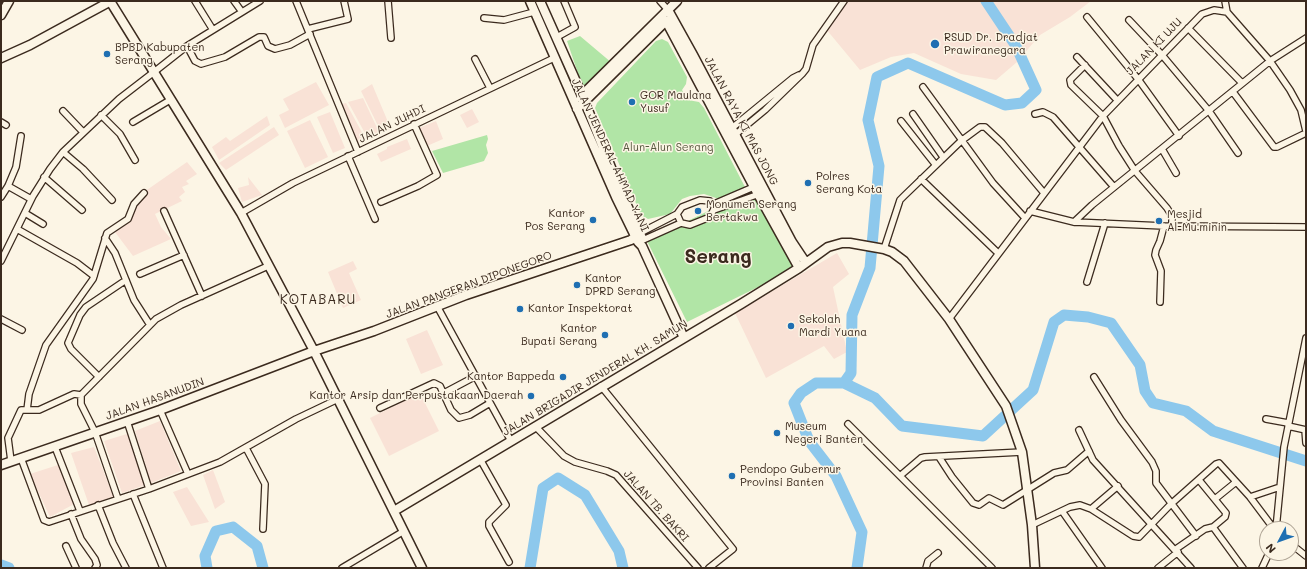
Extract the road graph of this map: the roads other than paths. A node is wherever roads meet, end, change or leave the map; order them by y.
1 (8, 1) edge
2 (110, 1) edge
3 (195, 1) edge
4 (234, 1) edge
5 (260, 1) edge
6 (296, 1) edge
7 (344, 1) edge
8 (388, 1) edge
9 (530, 1) edge
10 (540, 1) edge
11 (564, 1) edge
12 (660, 1) edge
13 (677, 1) edge
14 (844, 1) edge
15 (1225, 1) edge
16 (668, 10) junction
17 (242, 12) junction
18 (534, 12) junction
19 (1228, 12) junction
20 (1, 15) edge
21 (1087, 17) dead end
22 (484, 18) dead end
23 (1128, 20) dead end
24 (1188, 28) junction
25 (213, 30) junction
26 (309, 31) junction
27 (557, 37) junction
28 (391, 38) dead end
29 (1306, 38) edge
30 (187, 46) junction
31 (632, 50) junction
32 (1162, 55) junction
33 (690, 57) junction
34 (1077, 57) dead end
35 (1, 58) edge
36 (554, 58) junction
37 (475, 59) dead end
38 (1270, 61) junction
39 (1085, 65) junction
40 (154, 72) junction
41 (1138, 79) junction
42 (1242, 83) junction
43 (923, 87) dead end
44 (490, 88) junction
45 (1233, 92) junction
46 (584, 98) junction
47 (170, 100) junction
48 (1118, 100) junction
49 (577, 109) junction
50 (63, 110) dead end
51 (1209, 111) junction
52 (913, 114) dead end
53 (1035, 114) dead end
54 (101, 115) junction
55 (1103, 116) junction
56 (901, 121) dead end
57 (133, 122) dead end
58 (414, 124) junction
59 (734, 131) junction
60 (83, 132) junction
61 (1306, 132) edge
62 (21, 136) dead end
63 (1179, 136) junction
64 (960, 141) junction
65 (1080, 147) junction
66 (1162, 150) junction
67 (63, 152) junction
68 (358, 152) junction
69 (1238, 153) dead end
70 (348, 156) junction
71 (942, 157) junction
72 (135, 160) dead end
73 (935, 164) junction
74 (1135, 171) junction
75 (1176, 173) dead end
76 (44, 177) junction
77 (921, 179) junction
78 (8, 186) junction
79 (1114, 187) junction
80 (760, 189) junction
81 (144, 193) dead end
82 (1044, 193) junction
83 (1, 197) edge
84 (31, 199) junction
85 (112, 200) dead end
86 (381, 202) dead end
87 (714, 204) junction
88 (82, 210) dead end
89 (714, 210) junction
90 (164, 211) dead end
91 (1030, 211) junction
92 (25, 213) junction
93 (241, 213) junction
94 (677, 214) junction
95 (1025, 218) junction
96 (375, 219) dead end
97 (1074, 222) junction
98 (681, 223) junction
99 (1104, 223) junction
100 (43, 224) dead end
101 (1172, 225) junction
102 (1164, 226) junction
103 (1306, 227) edge
104 (17, 229) junction
105 (106, 238) junction
106 (638, 239) junction
107 (882, 248) junction
108 (998, 253) junction
109 (184, 255) junction
110 (1, 261) edge
111 (802, 265) junction
112 (268, 266) junction
113 (140, 274) dead end
114 (94, 276) junction
115 (126, 280) junction
116 (1087, 282) dead end
117 (202, 296) junction
118 (1160, 302) dead end
119 (437, 306) junction
120 (1, 319) edge
121 (949, 319) junction
122 (150, 325) junction
123 (22, 330) dead end
124 (684, 338) junction
125 (1306, 338) edge
126 (314, 351) junction
127 (476, 376) junction
128 (99, 377) junction
129 (1094, 377) dead end
130 (601, 386) junction
131 (444, 393) junction
132 (81, 395) junction
133 (338, 399) junction
134 (490, 403) junction
135 (380, 408) dead end
136 (27, 410) junction
137 (160, 410) junction
138 (1266, 419) dead end
139 (127, 421) junction
140 (848, 424) dead end
141 (1288, 424) junction
142 (535, 426) junction
143 (1079, 430) dead end
144 (1306, 430) edge
145 (95, 432) junction
146 (510, 440) junction
147 (1306, 443) edge
148 (55, 447) junction
149 (246, 448) junction
150 (1089, 451) junction
151 (1022, 452) junction
152 (939, 457) junction
153 (21, 458) junction
154 (480, 459) junction
155 (11, 461) junction
156 (1, 465) edge
157 (188, 474) junction
158 (901, 475) junction
159 (1199, 480) junction
160 (1236, 482) junction
161 (1280, 485) junction
162 (1118, 486) junction
163 (149, 489) junction
164 (1028, 489) junction
165 (134, 494) junction
166 (1250, 497) junction
167 (118, 499) junction
168 (1215, 499) junction
169 (1171, 504) junction
170 (98, 505) junction
171 (1091, 509) junction
172 (80, 511) junction
173 (394, 511) junction
174 (1062, 511) junction
175 (71, 514) junction
176 (1269, 521) edge
177 (1276, 521) edge
178 (1152, 524) junction
179 (1032, 525) junction
180 (1214, 527) junction
181 (263, 529) dead end
182 (404, 531) junction
183 (1196, 536) junction
184 (66, 546) dead end
185 (1177, 551) junction
186 (938, 553) dead end
187 (509, 562) dead end
188 (76, 568) edge
189 (96, 568) edge
190 (126, 568) edge
191 (163, 568) edge
192 (342, 568) edge
193 (422, 568) edge
194 (698, 568) edge
195 (709, 568) edge
196 (926, 568) edge
197 (992, 568) edge
198 (1035, 568) edge
199 (1102, 568) edge
200 (1158, 568) edge
201 (1191, 568) edge
202 (1243, 568) edge

1 - 20 main road
2 - 35 main road
2 - 40 main road
3 - 25 street
4 - 17 street
5 - 17 street
6 - 26 street
7 - 26 street
8 - 28 street
9 - 18 main road, JALAN JENDERAL AHMAD YANI
10 - 27 main road, JALAN JENDERAL AHMAD YANI
11 - 27 street
12 - 16 street
13 - 16 main road
14 - 59 street
15 - 19 street
16 - 31 main road
16 - 33 main road, JALAN RAYA KI MAS JONG
17 - 25 street
18 - 22 street
18 - 36 main road, JALAN JENDERAL AHMAD YANI
19 - 24 street, JALAN KI UJU
19 - 38 street
21 - 41 street
23 - 32 street
24 - 32 street, JALAN KI UJU
24 - 42 street
25 - 30 street
26 - 30 street
26 - 68 street
27 - 46 main road, JALAN JENDERAL AHMAD YANI
29 - 38 street
30 - 40 street
31 - 33 main road
31 - 46 main road
32 - 41 street, JALAN KI UJU
32 - 51 street
33 - 59 main road, JALAN RAYA KI MAS JONG
33 - 80 main road
34 - 39 street
36 - 44 street, JALAN JUHDI
36 - 49 main road, JALAN JENDERAL AHMAD YANI
37 - 44 street
38 - 42 street
38 - 61 street
39 - 48 street
39 - 55 street
40 - 47 main road
40 - 54 street
41 - 48 street, JALAN KI UJU
41 - 63 street
42 - 45 street
43 - 64 street
44 - 58 street, JALAN JUHDI
45 - 51 street
45 - 61 street
46 - 49 main road
46 - 106 main road, JALAN JENDERAL AHMAD YANI
47 - 57 street
47 - 93 main road
48 - 55 street, JALAN KI UJU
49 - 106 main road, JALAN JENDERAL AHMAD YANI
50 - 60 street
51 - 63 street
51 - 69 street
52 - 71 street
53 - 65 street
54 - 60 street
54 - 72 street
55 - 65 street, JALAN KI UJU
55 - 74 street
56 - 73 street
58 - 68 street, JALAN JUHDI
58 - 86 street
59 - 80 main road, JALAN RAYA KI MAS JONG
60 - 67 street
62 - 78 street
63 - 66 street
64 - 71 street
64 - 82 street
64 - 95 street
65 - 79 street
65 - 82 street, JALAN KI UJU
66 - 74 street
66 - 75 street
67 - 76 street
67 - 85 street
68 - 70 street, JALAN JUHDI
70 - 93 street, JALAN JUHDI
70 - 96 street
71 - 73 street
73 - 77 street
74 - 79 street
74 - 101 street
76 - 84 street
76 - 88 street
77 - 107 street
77 - 108 street
78 - 83 street
78 - 84 street
79 - 97 street
80 - 87 street
80 - 89 street
80 - 111 main road, JALAN RAYA KI MAS JONG
81 - 105 street
82 - 91 street, JALAN KI UJU
84 - 92 street
87 - 89 street
87 - 94 street
89 - 98 street
90 - 109 street
91 - 95 street, JALAN KI UJU
91 - 97 street
92 - 100 street
92 - 104 street
93 - 112 main road
94 - 98 street
94 - 106 street
95 - 108 street, JALAN KI UJU
97 - 99 street
98 - 106 street
99 - 102 street
99 - 116 street
101 - 102 street
101 - 103 street
102 - 118 street
104 - 110 street
104 - 114 street
105 - 114 street
105 - 115 street
106 - 119 main road, JALAN PANGERAN DIPONEGORO
106 - 124 main road, JALAN JENDERAL AHMAD YANI
107 - 111 main road
107 - 121 main road
108 - 121 street, JALAN KI UJU
109 - 113 street
109 - 117 street
111 - 124 main road, JALAN BRIGADIR JENDERAL KH. SAMUN
112 - 117 street
112 - 126 main road
114 - 136 street
115 - 122 street
115 - 128 street
117 - 122 street
119 - 126 main road, JALAN PANGERAN DIPONEGORO
119 - 127 street
120 - 123 street
121 - 151 main road
122 - 128 street
124 - 130 main road, JALAN BRIGADIR JENDERAL KH. SAMUN
125 - 141 street
126 - 133 main road
126 - 137 main road, JALAN HASANUDIN
127 - 131 street
127 - 134 street
128 - 132 street
129 - 169 street
130 - 142 main road, JALAN BRIGADIR JENDERAL KH. SAMUN
130 - 195 street
131 - 134 street
131 - 135 street
132 - 136 street
132 - 145 street
133 - 149 street
133 - 173 main road
134 - 146 street
136 - 155 street
137 - 139 main road, JALAN HASANUDIN
137 - 157 street
138 - 141 street
139 - 145 main road, JALAN HASANUDIN
139 - 163 street
140 - 158 street
141 - 144 street
141 - 161 street
142 - 146 main road, JALAN BRIGADIR JENDERAL KH. SAMUN
142 - 194 street, JALAN TB. BAKRI
143 - 150 street
144 - 147 street
145 - 148 main road, JALAN HASANUDIN
145 - 167 street
146 - 154 main road, JALAN BRIGADIR JENDERAL KH. SAMUN
148 - 153 main road, JALAN HASANUDIN
148 - 172 street
149 - 157 street
149 - 181 street
150 - 162 street
150 - 164 street
151 - 152 street
151 - 164 main road
152 - 158 street
152 - 164 street
153 - 155 main road, JALAN HASANUDIN
153 - 175 street
154 - 173 main road, JALAN BRIGADIR JENDERAL KH. SAMUN
154 - 187 street
155 - 156 main road, JALAN HASANUDIN
157 - 163 street
158 - 197 street
159 - 160 street
159 - 168 street
159 - 169 street
160 - 166 street
160 - 168 street
161 - 166 street
161 - 177 street
162 - 171 street
162 - 178 street
163 - 165 street
164 - 179 main road
165 - 167 street
165 - 191 street
166 - 176 street
167 - 170 street
168 - 180 street
169 - 178 street
169 - 183 street
170 - 172 street
170 - 190 street
171 - 174 street
171 - 178 street
172 - 175 street
173 - 182 main road
174 - 179 street
174 - 199 street
175 - 189 street
178 - 185 street
179 - 198 main road
180 - 183 street
180 - 202 street
182 - 192 street
182 - 193 main road
183 - 185 street
184 - 188 street
185 - 200 street
185 - 201 street
186 - 196 street

